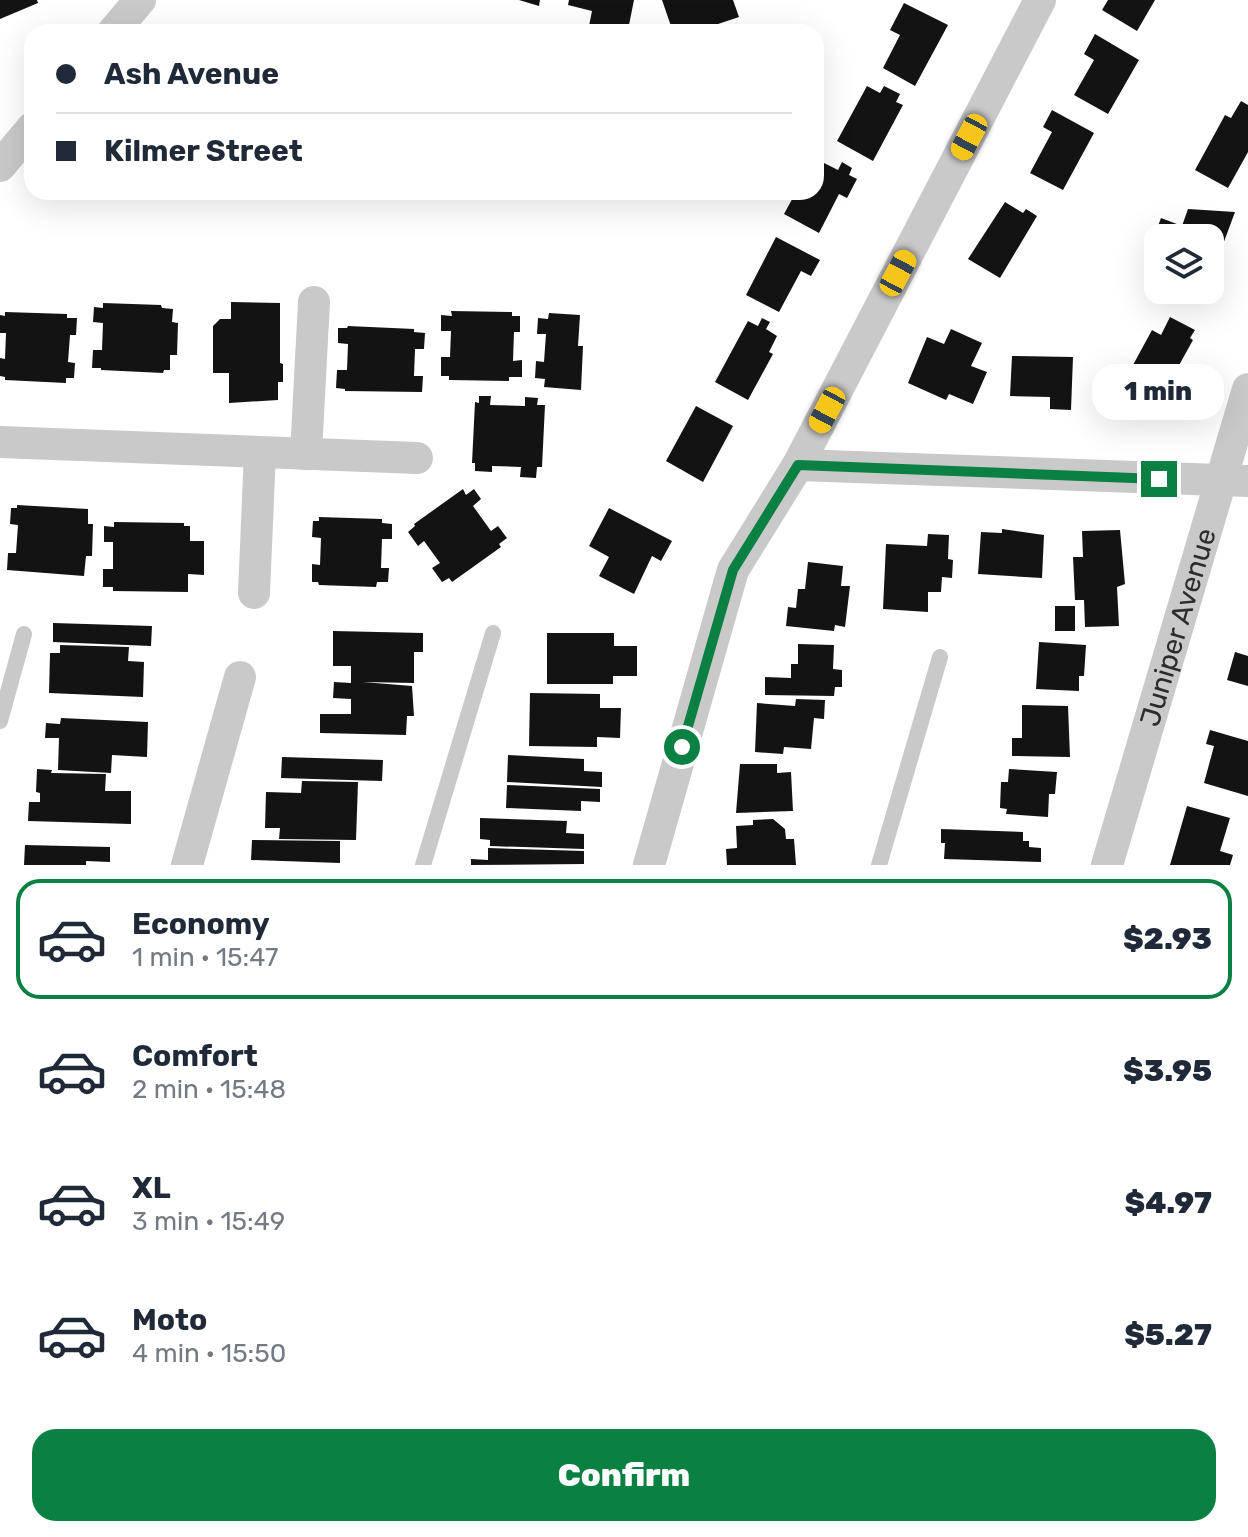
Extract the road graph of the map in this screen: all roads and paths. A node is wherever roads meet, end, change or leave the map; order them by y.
1 (140, 0) edge
2 (1040, 0) edge
3 (120, 24) edge
4 (24, 138) edge
5 (0, 166) edge
6 (314, 302) dead end
7 (1248, 389) edge
8 (0, 442) edge
9 (260, 452) junction
10 (306, 454) junction
11 (417, 458) dead end
12 (798, 465) junction
13 (1233, 481) edge
14 (254, 593) dead end
15 (493, 633) dead end
16 (24, 634) dead end
17 (940, 657) dead end
18 (240, 677) dead end
19 (0, 721) edge
20 (187, 865) edge
21 (423, 865) edge
22 (649, 865) edge
23 (879, 865) edge
24 (1107, 865) edge

1 - 3 street
2 - 12 street
4 - 5 street
6 - 10 street
7 - 13 street, Juniper Avenue
8 - 9 street
9 - 10 street
9 - 14 street
10 - 11 street
12 - 13 street
12 - 22 street
13 - 24 street, Juniper Avenue
15 - 21 lane
16 - 19 lane
17 - 23 lane
18 - 20 street

